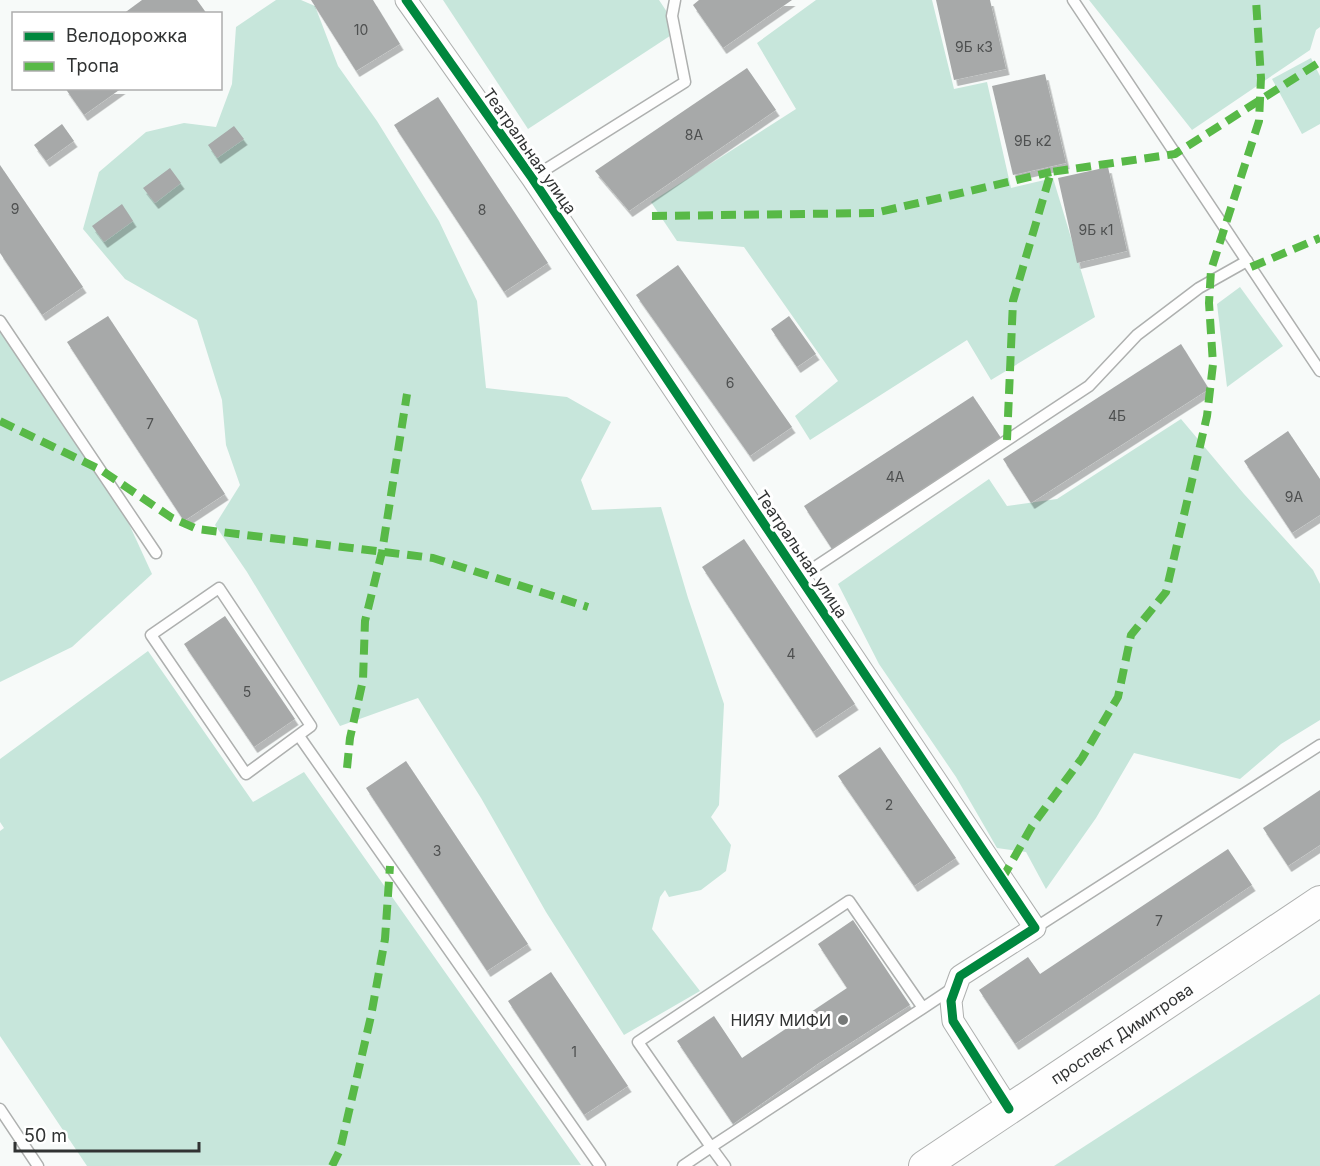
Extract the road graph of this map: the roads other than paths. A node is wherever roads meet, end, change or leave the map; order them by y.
1 (406, 0) edge
2 (675, 0) edge
3 (1073, 0) edge
4 (532, 178) junction
5 (1247, 261) junction
6 (0, 321) edge
7 (1320, 371) edge
8 (156, 553) dead end
9 (800, 577) junction
10 (299, 736) junction
11 (1320, 745) edge
12 (1320, 901) edge
13 (1035, 928) junction
14 (956, 986) junction
15 (923, 1008) junction
16 (0, 1109) edge
17 (1009, 1109) junction
18 (711, 1147) junction
19 (38, 1166) edge
20 (600, 1166) edge
21 (683, 1166) edge
22 (725, 1166) edge
23 (924, 1166) edge

1 - 4 street, Театральная улица
2 - 4 lane
3 - 5 lane
4 - 9 street, Театральная улица
5 - 7 lane
5 - 9 lane
6 - 8 lane
9 - 13 street, Театральная улица
10 - 10 lane
10 - 20 lane
11 - 13 lane
12 - 17 main road, проспект Димитрова
13 - 14 street
14 - 15 lane
14 - 17 street
15 - 18 lane
15 - 18 lane
16 - 19 lane
17 - 23 main road, проспект Димитрова
18 - 21 lane
18 - 22 lane

